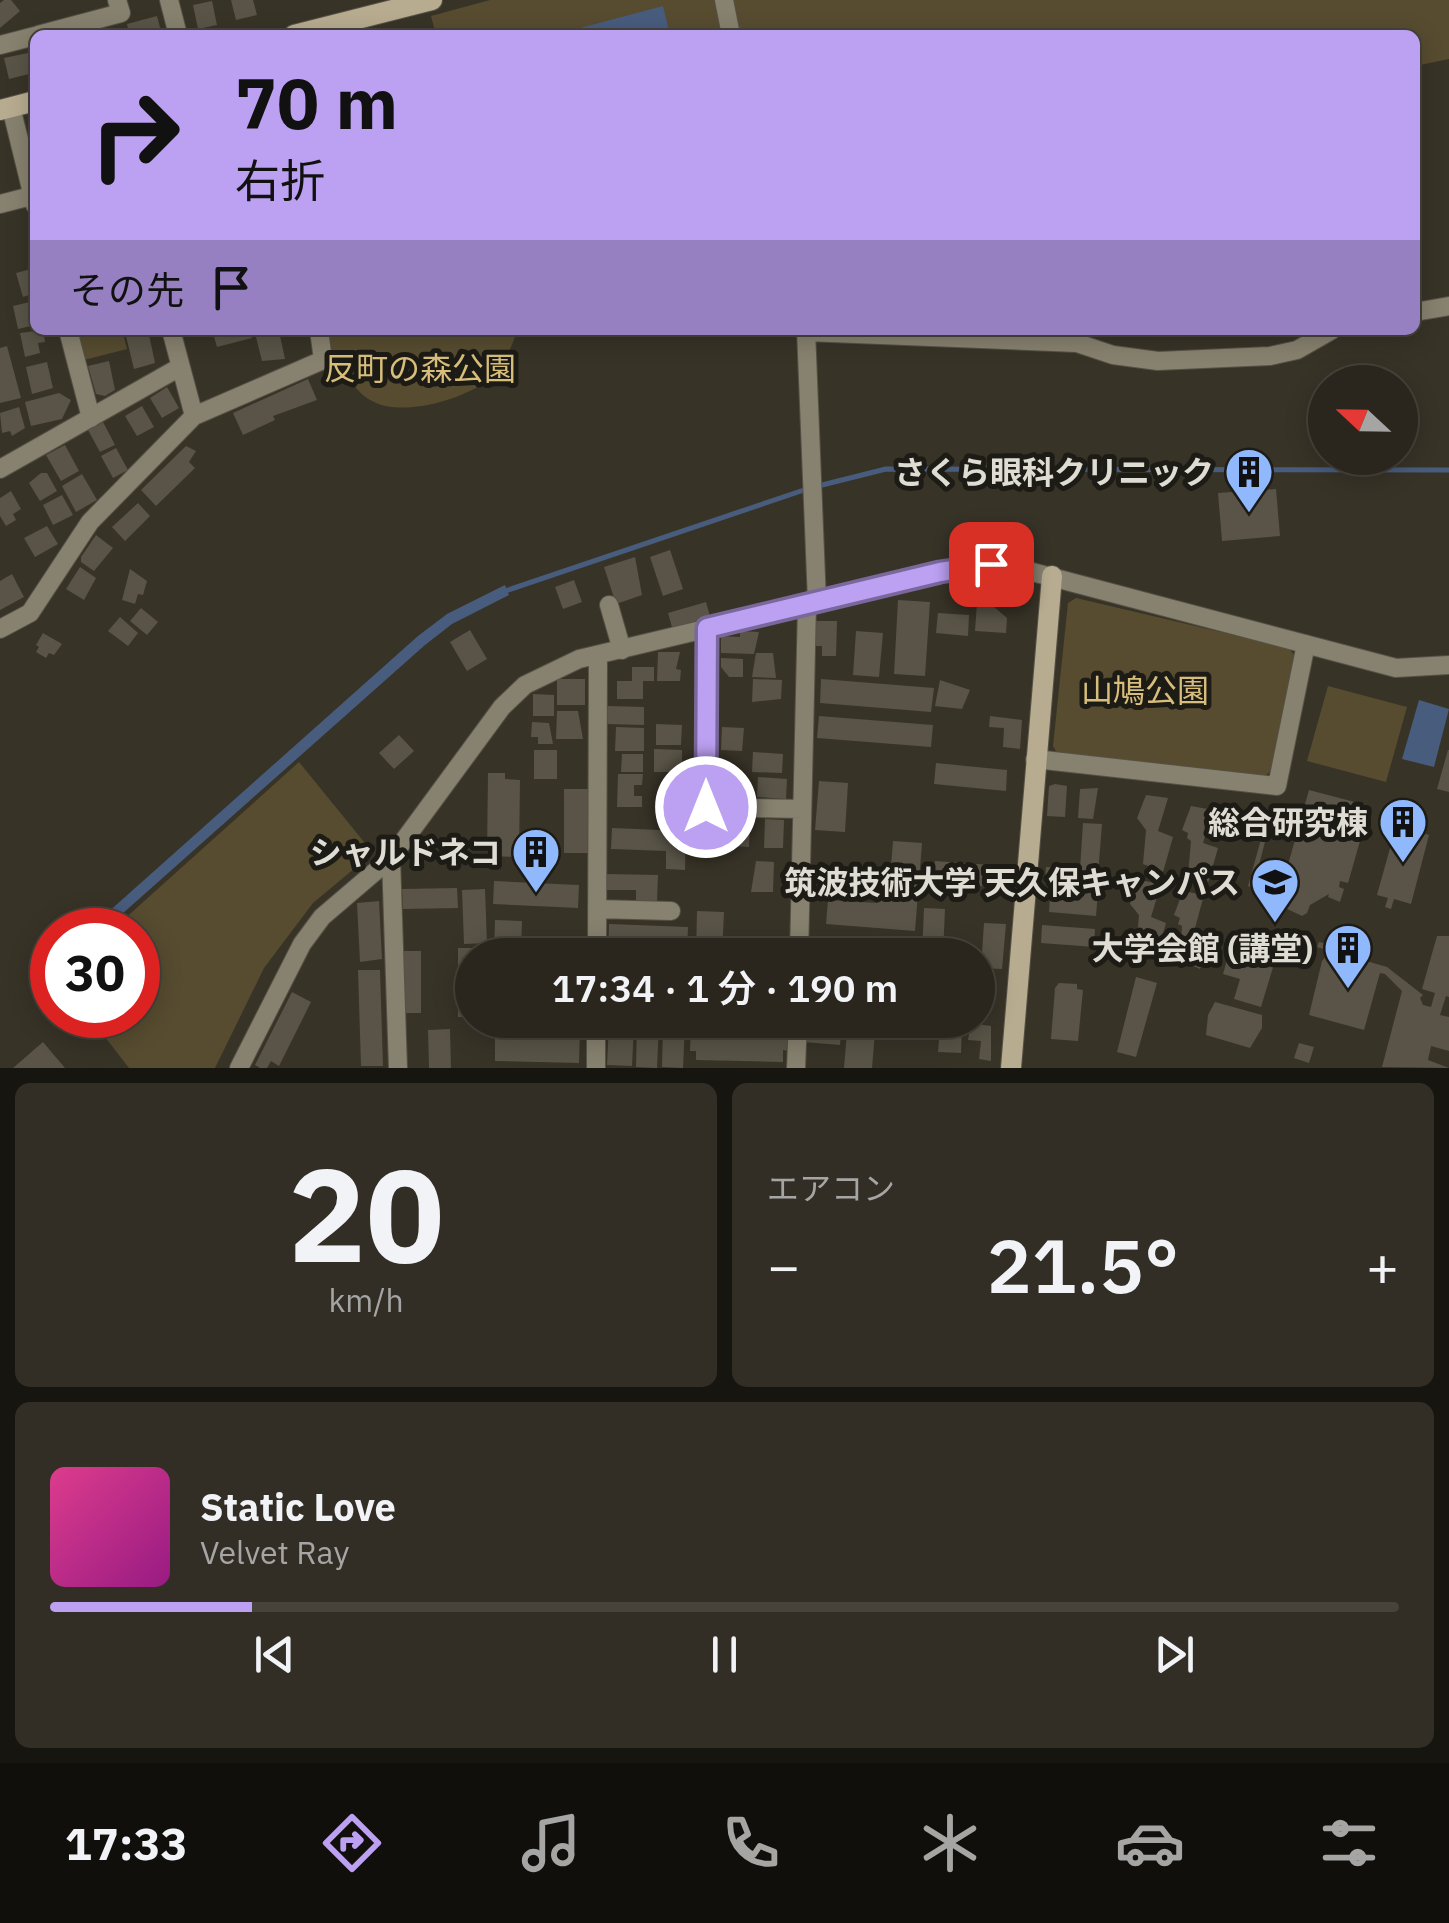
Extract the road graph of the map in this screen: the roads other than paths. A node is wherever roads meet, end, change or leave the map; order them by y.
1 (118, 0) edge
2 (169, 0) edge
3 (724, 0) edge
4 (423, 1) edge
5 (55, 30) edge
6 (177, 30) edge
7 (313, 30) edge
8 (730, 30) edge
9 (30, 37) edge
10 (0, 45) edge
11 (30, 102) edge
12 (5, 108) edge
13 (30, 186) edge
14 (30, 200) edge
15 (0, 204) edge
16 (1449, 306) edge
17 (1420, 311) edge
18 (69, 335) edge
19 (172, 335) edge
20 (320, 335) edge
21 (806, 335) edge
22 (896, 335) edge
23 (1323, 335) edge
24 (180, 368) junction
25 (194, 416) junction
26 (91, 418) junction
27 (0, 469) edge
28 (1052, 576) junction
29 (812, 603) junction
30 (609, 605) dead end
31 (707, 628) junction
32 (0, 629) edge
33 (1306, 644) junction
34 (622, 650) junction
35 (598, 655) junction
36 (1449, 665) edge
37 (1036, 759) junction
38 (802, 809) junction
39 (391, 858) junction
40 (597, 909) junction
41 (672, 911) dead end
42 (596, 938) edge
43 (799, 938) edge
44 (596, 1038) edge
45 (797, 1038) edge
46 (239, 1068) edge
47 (398, 1068) edge
48 (596, 1068) edge
49 (796, 1068) edge
50 (1010, 1068) edge

1 - 5 street
2 - 6 street
3 - 8 street
4 - 7 street
9 - 10 street
11 - 12 street
12 - 13 street
14 - 15 street
16 - 17 street
18 - 26 street
19 - 24 street
20 - 25 street
21 - 29 street
22 - 23 street
24 - 25 street
24 - 26 street
25 - 32 street
26 - 27 street
28 - 29 street
28 - 33 street
28 - 37 street
29 - 31 street
29 - 38 street
30 - 34 street
31 - 34 street
31 - 38 street
33 - 36 street
33 - 37 street
34 - 35 street
35 - 39 street
35 - 40 street
37 - 50 street
38 - 43 street
39 - 46 street
39 - 47 street
40 - 41 street
40 - 42 street
44 - 48 street
45 - 49 street

